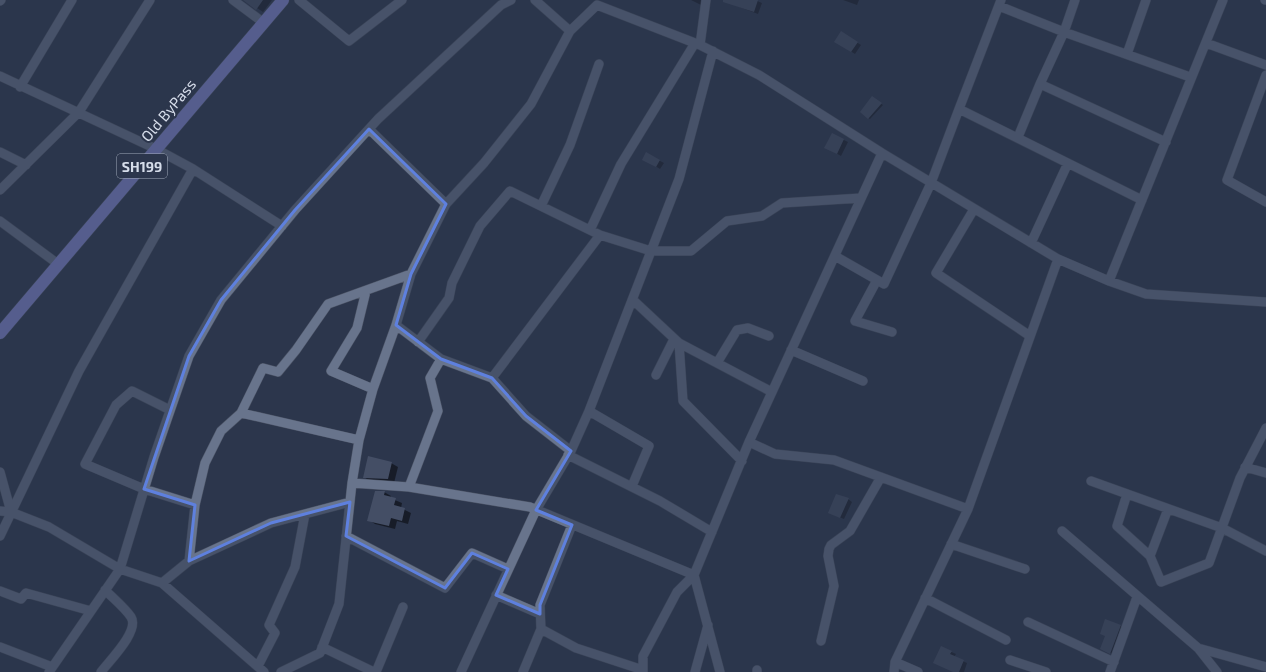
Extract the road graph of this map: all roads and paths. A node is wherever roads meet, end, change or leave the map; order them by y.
1 (72, 0) edge
2 (150, 0) edge
3 (233, 0) edge
4 (283, 0) edge
5 (299, 0) edge
6 (402, 0) edge
7 (511, 0) edge
8 (535, 0) edge
9 (706, 0) edge
10 (1075, 0) edge
11 (1146, 0) edge
12 (1223, 0) edge
13 (1000, 3) edge
14 (264, 23) junction
15 (570, 31) junction
16 (1064, 32) junction
17 (1206, 43) junction
18 (697, 44) junction
19 (713, 52) junction
20 (1126, 54) junction
21 (599, 64) dead end
22 (1266, 65) edge
23 (1266, 75) edge
24 (0, 76) edge
25 (1190, 77) junction
26 (1040, 84) junction
27 (20, 87) junction
28 (959, 108) junction
29 (79, 112) junction
30 (369, 129) junction
31 (1018, 137) junction
32 (1166, 142) junction
33 (156, 149) junction
34 (0, 152) edge
35 (882, 153) junction
36 (1068, 162) junction
37 (26, 165) junction
38 (193, 169) junction
39 (931, 183) junction
40 (0, 190) edge
41 (861, 198) junction
42 (1142, 200) junction
43 (1266, 202) edge
44 (446, 204) junction
45 (541, 206) junction
46 (974, 209) junction
47 (0, 221) edge
48 (282, 226) junction
49 (590, 230) junction
50 (600, 235) junction
51 (1031, 243) junction
52 (651, 251) junction
53 (835, 256) junction
54 (1058, 259) junction
55 (58, 264) junction
56 (411, 274) junction
57 (877, 280) junction
58 (1108, 281) junction
59 (366, 292) junction
60 (633, 300) junction
61 (1266, 302) edge
62 (396, 325) junction
63 (892, 332) dead end
64 (0, 333) edge
65 (769, 336) dead end
66 (1030, 336) junction
67 (677, 341) junction
68 (418, 342) junction
69 (791, 350) junction
70 (441, 359) junction
71 (717, 363) junction
72 (656, 375) dead end
73 (492, 378) junction
74 (863, 381) dead end
75 (373, 389) junction
76 (772, 392) junction
77 (170, 410) junction
78 (589, 411) junction
79 (241, 413) junction
80 (1266, 428) edge
81 (359, 440) junction
82 (749, 442) junction
83 (1262, 446) edge
84 (570, 453) junction
85 (742, 460) junction
86 (1246, 467) junction
87 (0, 472) edge
88 (1266, 473) edge
89 (880, 477) junction
90 (1091, 481) dead end
91 (352, 483) junction
92 (632, 486) junction
93 (409, 487) junction
94 (144, 489) junction
95 (1127, 494) junction
96 (350, 502) junction
97 (195, 505) junction
98 (968, 509) junction
99 (1168, 509) junction
100 (536, 510) junction
101 (0, 511) edge
102 (11, 512) junction
103 (305, 514) junction
104 (572, 525) junction
105 (1222, 528) junction
106 (1062, 531) dead end
107 (712, 532) junction
108 (0, 536) edge
109 (346, 536) junction
110 (951, 544) junction
111 (1266, 551) edge
112 (1150, 556) junction
113 (189, 560) junction
114 (120, 569) junction
115 (508, 569) junction
116 (1025, 569) dead end
117 (694, 575) junction
118 (162, 583) junction
119 (105, 590) junction
120 (0, 591) edge
121 (496, 595) junction
122 (1137, 596) junction
123 (925, 598) junction
124 (403, 607) dead end
125 (91, 611) junction
126 (540, 614) junction
127 (1028, 622) dead end
128 (708, 625) junction
129 (540, 628) junction
130 (1006, 640) dead end
131 (821, 641) dead end
132 (0, 647) edge
133 (322, 647) junction
134 (1198, 648) junction
135 (1010, 660) dead end
136 (895, 662) junction
137 (1114, 662) junction
138 (1266, 667) edge
139 (50, 669) edge
140 (263, 670) edge
141 (643, 671) edge
142 (101, 672) edge
143 (281, 672) edge
144 (375, 672) edge
145 (461, 672) edge
146 (523, 672) edge
147 (695, 672) edge
148 (720, 672) edge
149 (894, 672) edge
150 (918, 672) edge
151 (1046, 672) edge
152 (1110, 672) edge
153 (1217, 672) edge

1 - 27 street
2 - 29 street
3 - 14 street
4 - 14 highway, Old ByPass / SH199
5 - 6 street
7 - 30 street
8 - 15 street
9 - 18 street
10 - 16 street
11 - 20 street
12 - 17 street
13 - 16 street
13 - 28 street
14 - 33 highway, Old ByPass / SH199
15 - 18 street
15 - 44 street
16 - 20 street
16 - 26 street
17 - 22 street
17 - 25 street
18 - 19 street
18 - 49 street
19 - 35 street
19 - 52 street
20 - 25 street
21 - 45 street
23 - 43 street
24 - 27 street
25 - 32 street
26 - 31 street
26 - 32 street
27 - 29 street
28 - 31 street
28 - 39 street
29 - 33 street
29 - 37 street
30 - 44 street
30 - 48 street
31 - 36 street
32 - 42 street
33 - 38 street
33 - 55 highway, Old ByPass / SH199
34 - 37 street
35 - 39 street
35 - 41 street
36 - 42 street
36 - 51 street
37 - 40 street
38 - 48 street
38 - 102 street
39 - 46 street
39 - 57 street
41 - 52 street
41 - 53 street
42 - 58 street
44 - 56 street
45 - 49 street
45 - 68 street
46 - 51 street
46 - 66 street
47 - 55 street
48 - 77 street
49 - 50 street
50 - 52 street
50 - 73 street
51 - 54 street
52 - 60 street
53 - 57 street
53 - 69 street
54 - 58 street
54 - 66 street
55 - 64 highway, Old ByPass / SH199
56 - 59 street
56 - 62 street
57 - 63 street
58 - 61 street
59 - 75 street
59 - 79 street
60 - 67 street
60 - 78 street
62 - 68 street
62 - 75 street
65 - 71 street
66 - 98 street
67 - 71 street
67 - 72 street
67 - 85 street
68 - 70 street
69 - 74 street
69 - 76 street
70 - 73 street
70 - 93 street
71 - 76 street
73 - 84 street
75 - 81 street
76 - 82 street
77 - 94 street
77 - 94 street
78 - 84 street
78 - 92 street
79 - 81 street
79 - 97 street
80 - 83 street
81 - 91 street
82 - 85 street
82 - 89 street
83 - 86 street
84 - 92 street
84 - 100 street
85 - 107 street
86 - 88 street
86 - 105 street
87 - 102 street
89 - 98 street
89 - 131 street
90 - 95 street
91 - 93 street
91 - 96 street
92 - 107 street
93 - 100 street
94 - 97 street
94 - 114 street
95 - 99 street
95 - 112 street
96 - 103 street
96 - 109 street
97 - 113 street
98 - 110 street
99 - 105 street
99 - 112 street
100 - 104 street
100 - 115 street
101 - 102 street
102 - 108 street
102 - 114 street
103 - 113 street
103 - 140 street
104 - 117 street
104 - 126 street
105 - 111 street
105 - 112 street
106 - 122 street
107 - 117 street
109 - 115 street
109 - 133 street
110 - 116 street
110 - 123 street
113 - 118 street
114 - 118 street
114 - 119 street
115 - 121 street
117 - 128 street
117 - 141 street
118 - 140 street
119 - 125 street
119 - 142 street
120 - 125 street
121 - 126 street
121 - 145 street
122 - 134 street
122 - 137 street
123 - 130 street
123 - 136 street
124 - 144 street
125 - 139 street
126 - 129 street
127 - 137 street
128 - 147 street
128 - 148 street
129 - 141 street
129 - 146 street
132 - 139 street
133 - 143 street
133 - 144 street
134 - 138 street
134 - 153 street
135 - 151 street
136 - 149 street
136 - 150 street
137 - 152 street

